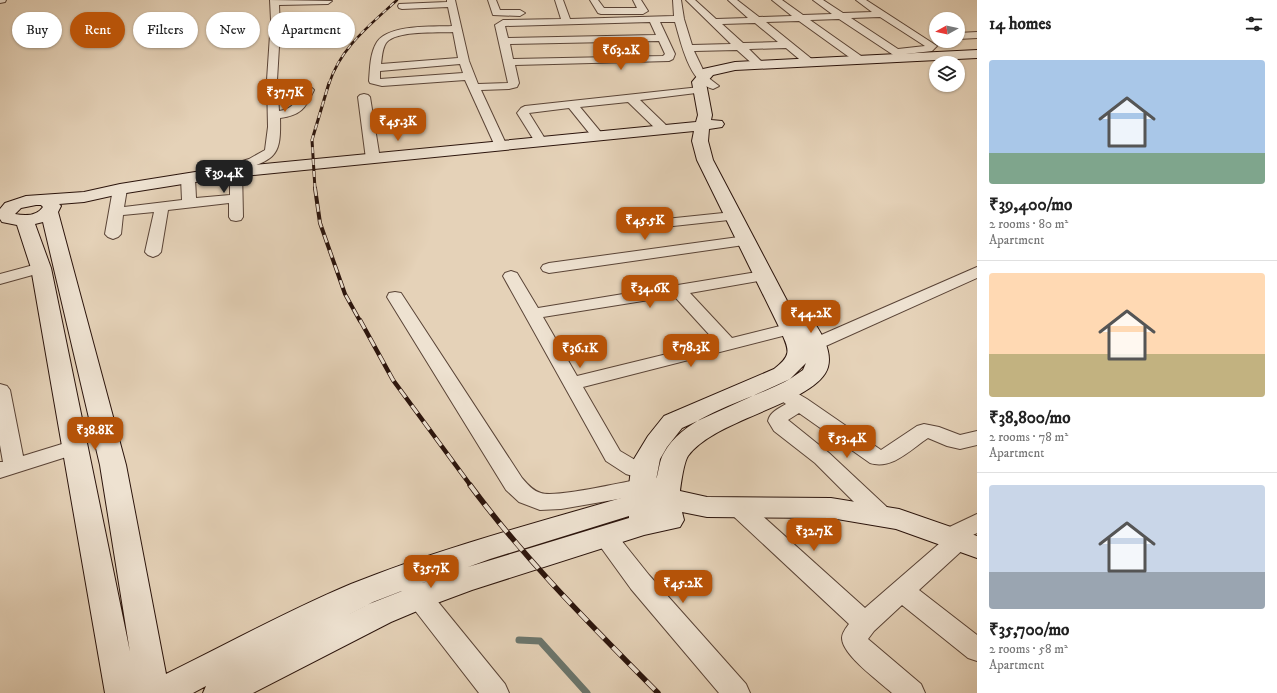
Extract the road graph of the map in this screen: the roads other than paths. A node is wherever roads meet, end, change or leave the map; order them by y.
1 (492, 0) edge
2 (559, 0) edge
3 (594, 0) edge
4 (637, 0) edge
5 (677, 0) edge
6 (690, 0) edge
7 (732, 0) edge
8 (776, 0) edge
9 (817, 0) edge
10 (860, 0) edge
11 (274, 1) edge
12 (328, 1) dead end
13 (452, 2) edge
14 (402, 6) dead end
15 (527, 6) dead end
16 (883, 14) junction
17 (562, 15) junction
18 (842, 16) junction
19 (801, 18) junction
20 (679, 19) junction
21 (654, 20) junction
22 (757, 20) junction
23 (715, 22) junction
24 (457, 30) junction
25 (977, 35) edge
26 (965, 36) edge
27 (929, 37) edge
28 (662, 38) junction
29 (920, 38) junction
30 (863, 40) dead end
31 (878, 40) junction
32 (848, 41) dead end
33 (504, 42) junction
34 (834, 42) junction
35 (788, 45) junction
36 (740, 47) junction
37 (690, 53) junction
38 (977, 54) edge
39 (901, 55) junction
40 (669, 57) junction
41 (977, 59) edge
42 (860, 60) junction
43 (464, 62) junction
44 (509, 62) junction
45 (809, 62) junction
46 (760, 65) junction
47 (375, 68) junction
48 (469, 76) junction
49 (705, 85) junction
50 (474, 87) junction
51 (308, 90) dead end
52 (364, 97) dead end
53 (631, 98) junction
54 (572, 105) junction
55 (273, 115) junction
56 (713, 116) junction
57 (664, 130) junction
58 (598, 136) junction
59 (541, 142) junction
60 (501, 146) junction
61 (373, 159) junction
62 (237, 172) junction
63 (214, 174) junction
64 (188, 178) junction
65 (120, 189) junction
66 (0, 198) edge
67 (236, 198) junction
68 (189, 203) junction
69 (162, 206) junction
70 (47, 207) junction
71 (116, 212) junction
72 (14, 213) edge
73 (733, 216) junction
74 (236, 217) dead end
75 (627, 227) dead end
76 (112, 234) dead end
77 (746, 241) junction
78 (153, 252) dead end
79 (41, 268) junction
80 (549, 268) dead end
81 (977, 272) edge
82 (510, 276) dead end
83 (764, 276) junction
84 (0, 279) edge
85 (678, 290) junction
86 (395, 297) dead end
87 (532, 314) junction
88 (798, 327) junction
89 (727, 343) junction
90 (806, 348) junction
91 (571, 384) junction
92 (0, 390) edge
93 (792, 398) junction
94 (977, 438) edge
95 (76, 447) junction
96 (7, 467) edge
97 (654, 498) junction
98 (738, 507) junction
99 (882, 516) junction
100 (605, 536) junction
101 (966, 537) edge
102 (411, 587) junction
103 (902, 591) junction
104 (865, 623) junction
105 (977, 650) edge
106 (151, 692) edge
107 (226, 692) edge
108 (495, 693) edge
109 (736, 693) edge
110 (911, 693) edge

1 - 15 street
2 - 17 street
3 - 4 street
5 - 20 street
6 - 23 street
7 - 22 street
8 - 19 street
9 - 18 street
10 - 16 street
11 - 12 street
11 - 55 street
13 - 14 street
13 - 24 street
16 - 18 street
16 - 29 street
17 - 21 street
17 - 33 street
18 - 19 street
18 - 31 street
19 - 22 street
19 - 34 street
20 - 21 street
20 - 37 street
21 - 28 street
22 - 23 street
22 - 35 street
23 - 36 street
24 - 43 street
24 - 47 street
25 - 26 street
27 - 29 street
28 - 33 street
28 - 40 street
29 - 31 street
29 - 39 street
30 - 31 street
31 - 39 street
32 - 34 street
33 - 44 street
34 - 42 street
35 - 36 street
35 - 45 street
36 - 37 street
36 - 46 street
37 - 40 street
37 - 49 street
38 - 39 main road
39 - 42 main road
40 - 44 street
41 - 49 main road
42 - 45 main road
43 - 47 street
43 - 48 street
44 - 50 street
45 - 46 main road
46 - 49 main road
47 - 48 street
48 - 50 street
49 - 53 street
49 - 56 main road
50 - 60 street
51 - 55 street
52 - 61 street
53 - 54 street
53 - 57 street
54 - 58 street
54 - 59 street
55 - 63 street
56 - 57 main road
56 - 73 main road
56 - 88 main road
57 - 58 main road
58 - 59 main road
59 - 60 main road
60 - 61 main road
61 - 62 main road
62 - 63 main road
62 - 67 street
63 - 64 main road
64 - 65 main road
64 - 68 street
65 - 70 main road
65 - 71 street
66 - 72 main road
67 - 68 street
67 - 74 street
68 - 69 street
69 - 71 street
69 - 78 street
70 - 72 main road
70 - 106 main road
71 - 76 street
72 - 79 main road
73 - 75 street
73 - 77 main road
77 - 80 street
77 - 83 main road
79 - 84 street
79 - 95 main road
81 - 90 street
82 - 87 street
83 - 85 street
83 - 88 main road
85 - 87 street
85 - 89 street
86 - 97 street
87 - 91 street
88 - 89 street
88 - 90 main road
89 - 91 street
90 - 93 main road
90 - 97 main road
91 - 97 street
92 - 96 street
93 - 94 street
93 - 97 main road
93 - 99 street
95 - 96 street
95 - 106 main road
97 - 98 main road
97 - 100 main road
97 - 102 main road
98 - 99 main road
98 - 104 street
99 - 101 main road
100 - 102 main road
100 - 109 street
101 - 103 street
102 - 106 main road
102 - 107 main road
102 - 108 street
103 - 104 street
103 - 105 street
104 - 110 street

